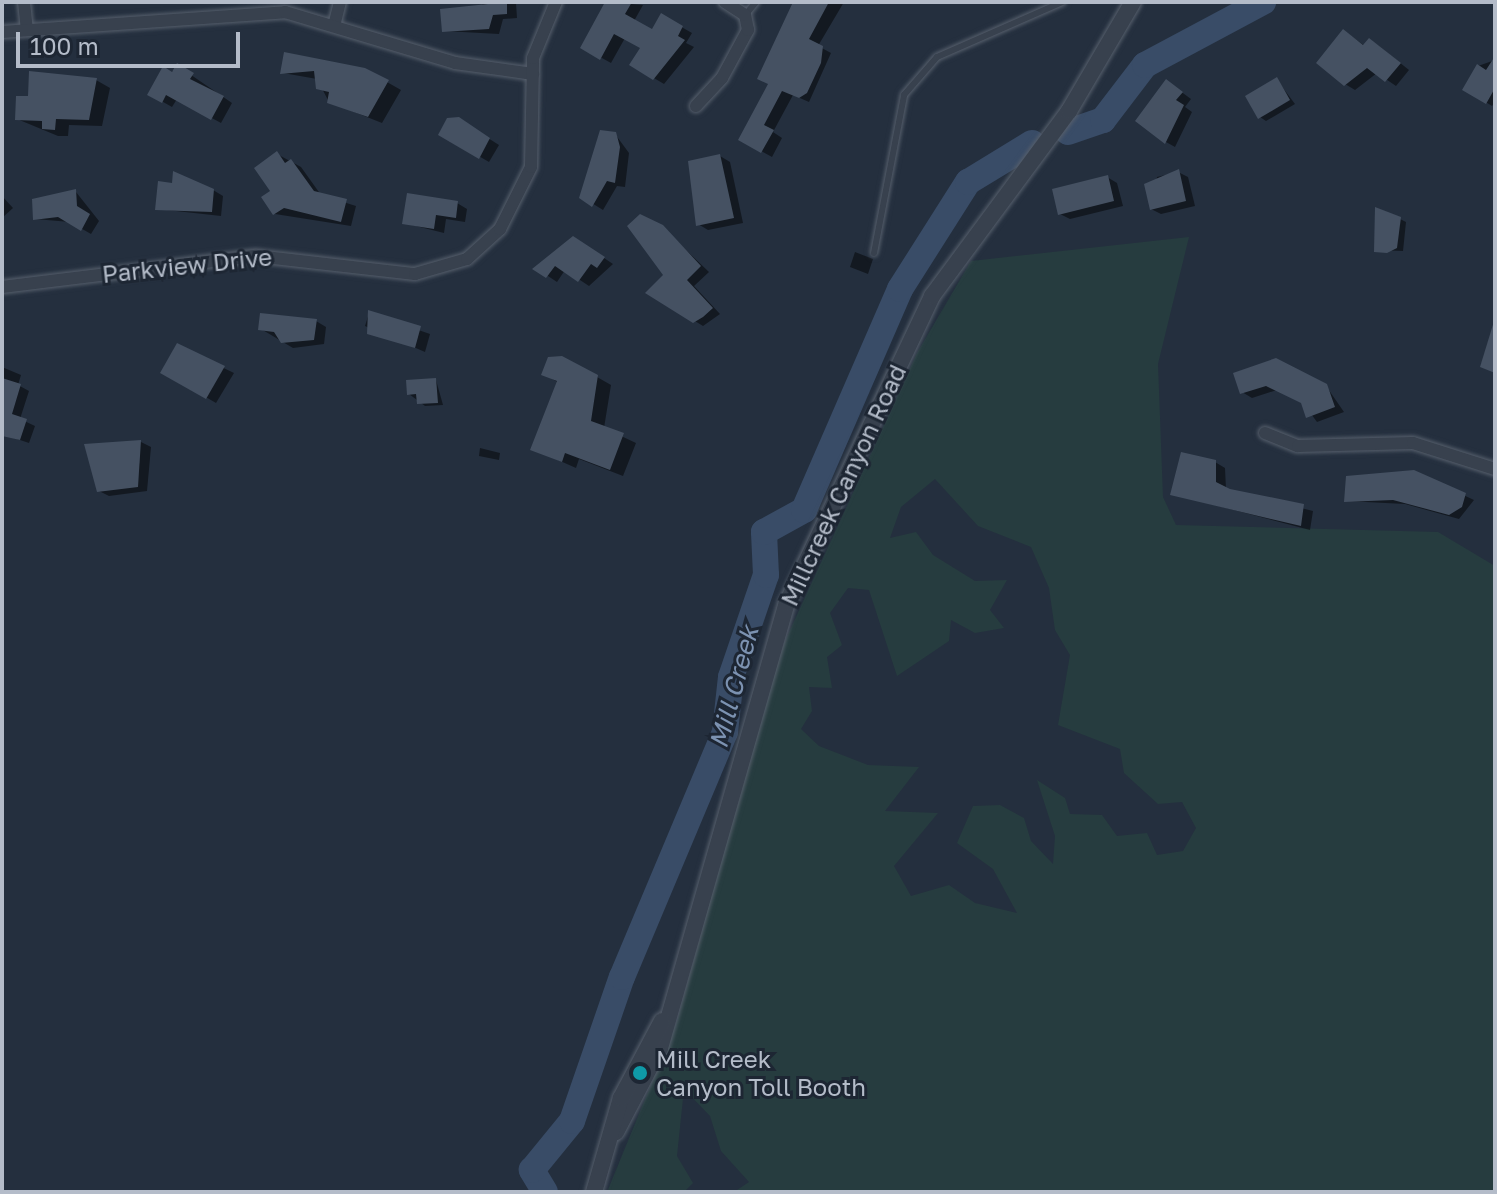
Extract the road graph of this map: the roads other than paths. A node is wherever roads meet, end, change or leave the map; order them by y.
1 (24, 2) edge
2 (340, 2) edge
3 (556, 2) edge
4 (725, 2) edge
5 (756, 2) edge
6 (1062, 2) edge
7 (1133, 2) edge
8 (745, 15) junction
9 (335, 22) junction
10 (27, 30) junction
11 (2, 32) edge
12 (533, 74) junction
13 (696, 106) dead end
14 (874, 253) dead end
15 (2, 287) edge
16 (1265, 433) dead end
17 (1495, 469) edge
18 (594, 1192) edge

1 - 10 street
2 - 9 street
3 - 12 street, Parkview Drive
4 - 8 street
5 - 8 lane
6 - 14 lane
7 - 18 street, Millcreek Canyon Road
8 - 13 street
9 - 10 street
9 - 12 street
10 - 11 street
12 - 15 street, Parkview Drive
16 - 17 street

